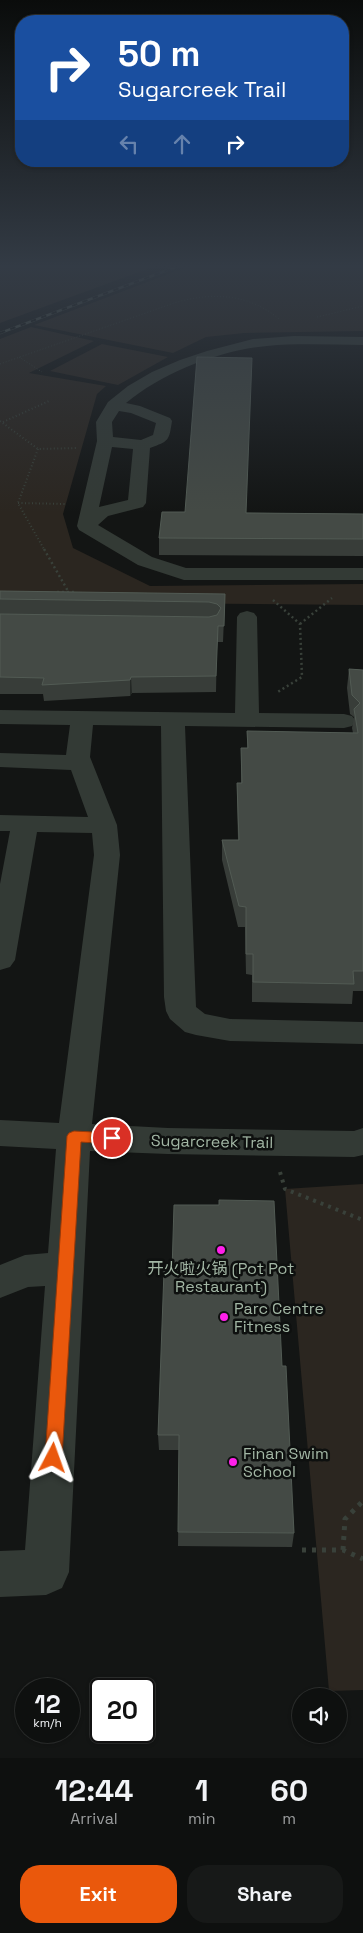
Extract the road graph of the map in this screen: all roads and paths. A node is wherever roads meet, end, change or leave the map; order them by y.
1 (46, 347) edge
2 (237, 347) edge
3 (223, 349) junction
4 (363, 353) edge
5 (18, 357) junction
6 (0, 364) edge
7 (42, 372) dead end
8 (49, 401) dead end
9 (113, 405) junction
10 (2, 422) edge
11 (104, 444) junction
12 (142, 445) junction
13 (38, 449) junction
14 (18, 503) junction
15 (92, 504) junction
16 (86, 526) junction
17 (363, 562) edge
18 (342, 574) junction
19 (363, 574) edge
20 (48, 592) edge
21 (68, 592) junction
22 (78, 592) edge
23 (332, 598) junction
24 (322, 599) dead end
25 (340, 599) dead end
26 (283, 600) dead end
27 (241, 623) dead end
28 (300, 624) junction
29 (247, 716) junction
30 (0, 717) edge
31 (82, 718) junction
32 (173, 719) junction
33 (344, 721) dead end
34 (0, 760) edge
35 (80, 763) junction
36 (13, 823) edge
37 (104, 825) junction
38 (0, 960) edge
39 (363, 1033) edge
40 (0, 1133) edge
41 (74, 1136) junction
42 (363, 1141) edge
43 (272, 1142) junction
44 (363, 1220) edge
45 (66, 1268) junction
46 (0, 1282) edge
47 (363, 1501) edge
48 (302, 1550) dead end
49 (343, 1550) junction
50 (363, 1559) edge
51 (0, 1574) edge

1 - 5 path
2 - 3 street
3 - 4 street
3 - 9 street
5 - 6 path
5 - 7 path
8 - 10 path
9 - 11 street
9 - 12 street
10 - 13 path
11 - 12 street
11 - 13 path
11 - 15 street
12 - 16 street
13 - 14 path
14 - 15 path
14 - 21 path
15 - 16 street
16 - 18 street
17 - 18 street
18 - 19 street
20 - 21 path
21 - 22 path
23 - 24 path
23 - 25 path
23 - 28 path
26 - 28 path
27 - 29 street
28 - 29 path
29 - 32 street
29 - 33 street
30 - 31 street
31 - 32 street
31 - 35 street
32 - 39 street
34 - 35 street
35 - 37 street
36 - 37 street
36 - 38 street
37 - 41 street
40 - 41 street, Sugarcreek Trail
41 - 43 street, Sugarcreek Trail
41 - 45 street
42 - 43 street, Sugarcreek Trail
43 - 44 path
45 - 46 street
45 - 51 street
47 - 49 path
48 - 49 path
49 - 50 path

